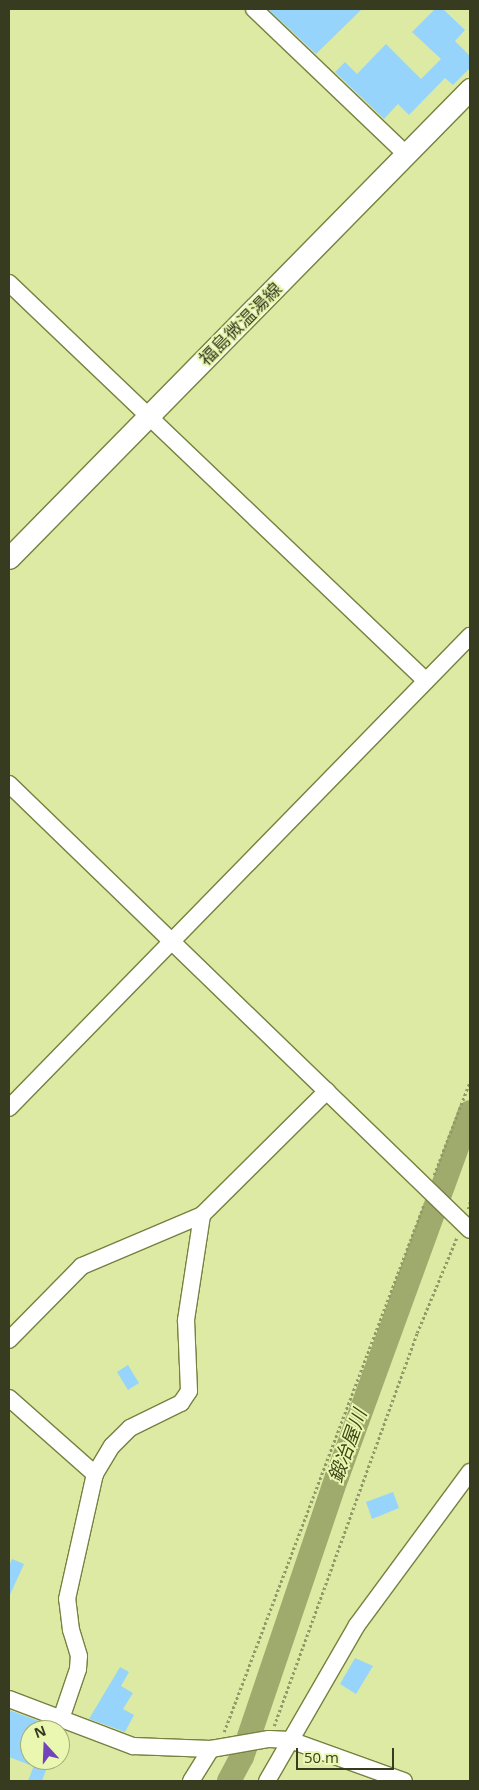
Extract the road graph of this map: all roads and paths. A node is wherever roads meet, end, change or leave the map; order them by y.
1 (254, 9) edge
2 (470, 89) edge
3 (406, 155) junction
4 (9, 283) edge
5 (146, 418) junction
6 (9, 558) edge
7 (470, 636) edge
8 (426, 681) junction
9 (9, 784) edge
10 (173, 940) junction
11 (470, 1081) edge
12 (327, 1091) junction
13 (9, 1108) edge
14 (428, 1190) junction
15 (470, 1202) edge
16 (202, 1215) junction
17 (466, 1227) edge
18 (9, 1340) edge
19 (9, 1398) edge
20 (470, 1472) edge
21 (96, 1474) junction
22 (9, 1699) edge
23 (61, 1718) junction
24 (269, 1739) junction
25 (290, 1740) junction
26 (211, 1749) junction
27 (191, 1781) edge
28 (267, 1781) edge
29 (404, 1781) edge

1 - 3 street
2 - 3 main road, 福島微温湯線
3 - 5 main road, 福島微温湯線
4 - 5 street
5 - 6 main road, 福島微温湯線
5 - 8 street
7 - 8 street
8 - 10 street
9 - 10 street
10 - 12 street
10 - 13 street
11 - 14 path
12 - 14 street
12 - 16 street
14 - 17 street
14 - 26 path
15 - 17 path
16 - 18 street
16 - 21 street
17 - 24 path
19 - 21 street
20 - 25 street
21 - 23 street
22 - 23 street
23 - 26 street
24 - 25 street
24 - 26 street
25 - 28 street
25 - 29 street
26 - 27 street

